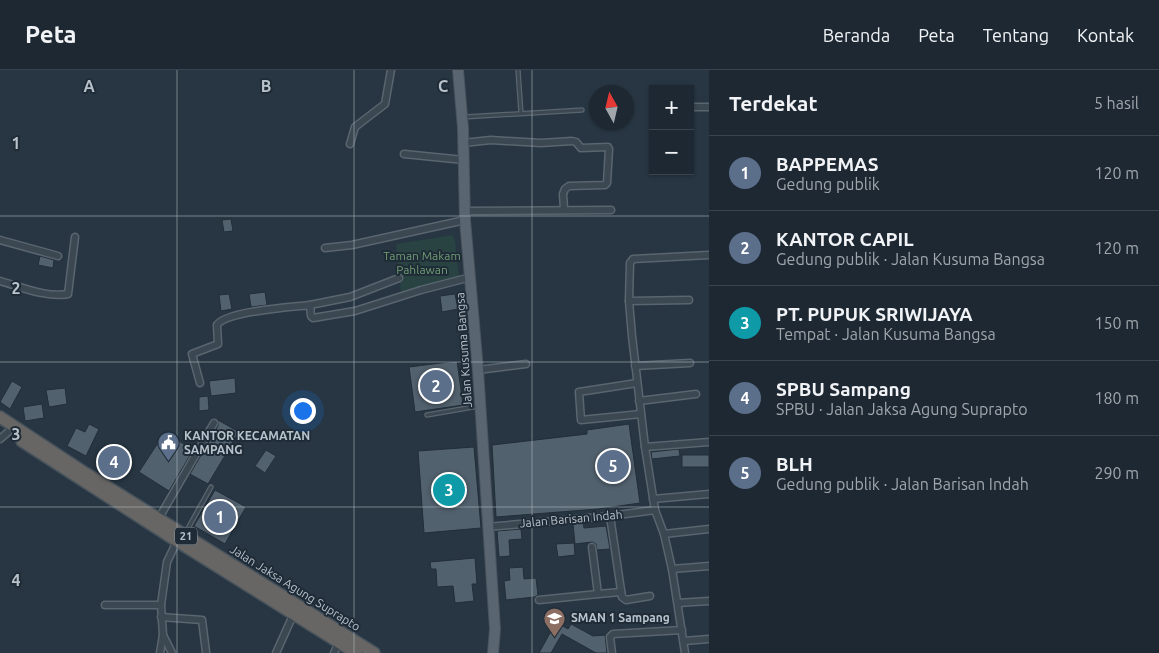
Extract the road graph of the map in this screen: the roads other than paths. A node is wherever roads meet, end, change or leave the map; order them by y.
1 (391, 70) edge
2 (458, 70) edge
3 (518, 70) edge
4 (694, 107) edge
5 (709, 107) edge
6 (582, 110) dead end
7 (521, 113) junction
8 (461, 117) junction
9 (463, 143) junction
10 (350, 144) dead end
11 (404, 154) dead end
12 (464, 160) junction
13 (564, 209) junction
14 (611, 210) dead end
15 (465, 216) junction
16 (75, 237) dead end
17 (0, 240) edge
18 (324, 248) dead end
19 (709, 255) edge
20 (58, 256) dead end
21 (472, 277) junction
22 (399, 278) dead end
23 (0, 280) edge
24 (689, 300) dead end
25 (629, 301) junction
26 (310, 305) junction
27 (690, 363) dead end
28 (526, 364) dead end
29 (635, 366) junction
30 (478, 370) junction
31 (200, 383) dead end
32 (637, 383) junction
33 (696, 394) dead end
34 (639, 401) junction
35 (480, 406) junction
36 (641, 414) junction
37 (427, 415) dead end
38 (0, 417) edge
39 (214, 423) dead end
40 (3, 432) edge
41 (709, 442) edge
42 (645, 447) junction
43 (211, 487) dead end
44 (709, 494) edge
45 (653, 500) junction
46 (655, 510) junction
47 (610, 516) junction
48 (159, 518) junction
49 (487, 527) junction
50 (709, 529) edge
51 (664, 534) junction
52 (181, 538) junction
53 (592, 547) dead end
54 (709, 566) edge
55 (672, 568) junction
56 (621, 592) junction
57 (598, 594) junction
58 (650, 596) dead end
59 (539, 600) dead end
60 (709, 601) edge
61 (678, 603) junction
62 (105, 605) dead end
63 (161, 605) junction
64 (294, 613) junction
65 (161, 616) junction
66 (495, 629) junction
67 (682, 630) junction
68 (162, 635) junction
69 (341, 638) junction
70 (709, 639) edge
71 (684, 641) junction
72 (206, 652) dead end
73 (160, 653) edge
74 (172, 653) edge
75 (276, 653) edge
76 (334, 653) edge
77 (356, 653) edge
78 (374, 653) edge
79 (493, 653) edge
80 (500, 653) edge
81 (612, 653) edge
82 (685, 653) edge

1 - 10 street
2 - 8 main road, Jalan Kusuma Bangsa
3 - 7 lane
4 - 5 street
6 - 7 lane
7 - 8 lane
8 - 9 main road, Jalan Kusuma Bangsa
9 - 12 main road, Jalan Kusuma Bangsa
9 - 13 street
11 - 12 street
12 - 15 main road, Jalan Kusuma Bangsa
13 - 14 street
13 - 15 street
15 - 18 street
15 - 21 main road, Jalan Kusuma Bangsa
16 - 23 street
17 - 20 street
19 - 25 street
21 - 26 street
21 - 30 main road, Jalan Kusuma Bangsa
22 - 26 street
24 - 25 street
25 - 29 street
26 - 31 street
27 - 29 street
28 - 30 street
29 - 32 street
30 - 35 main road, Jalan Kusuma Bangsa
32 - 34 street
32 - 36 street
33 - 34 street
34 - 36 street
35 - 37 lane
35 - 49 main road, Jalan Kusuma Bangsa
36 - 42 street
38 - 48 highway, Jalan Jaksa Agung Suprapto / 21
39 - 48 street
40 - 52 highway, Jalan Jaksa Agung Suprapto / 21
41 - 42 street
42 - 45 street
43 - 52 lane
44 - 45 street
45 - 46 street
46 - 47 street, Jalan Barisan Indah
46 - 51 street
47 - 49 street, Jalan Barisan Indah
47 - 56 street
48 - 52 highway, Jalan Jaksa Agung Suprapto / 21
49 - 66 main road, Jalan Kusuma Bangsa
50 - 51 street
51 - 55 street
52 - 63 street
52 - 64 highway, Jalan Jaksa Agung Suprapto / 21
52 - 69 highway, Jalan Jaksa Agung Suprapto / 21
53 - 57 street
54 - 55 street
55 - 61 street
56 - 57 street
56 - 58 street
57 - 59 street
60 - 61 street
61 - 67 street
62 - 63 street
63 - 65 street
64 - 69 highway, Jalan Jaksa Agung Suprapto / 21
64 - 75 street
65 - 68 street
65 - 72 street
66 - 79 main road, Jalan Kusuma Bangsa
66 - 80 main road, Jalan Kusuma Bangsa
67 - 71 street
67 - 81 street
68 - 73 street
68 - 74 street
69 - 76 street
69 - 77 highway, Jalan Jaksa Agung Suprapto / 21
69 - 78 highway, Jalan Jaksa Agung Suprapto / 21
70 - 71 street
71 - 82 street

